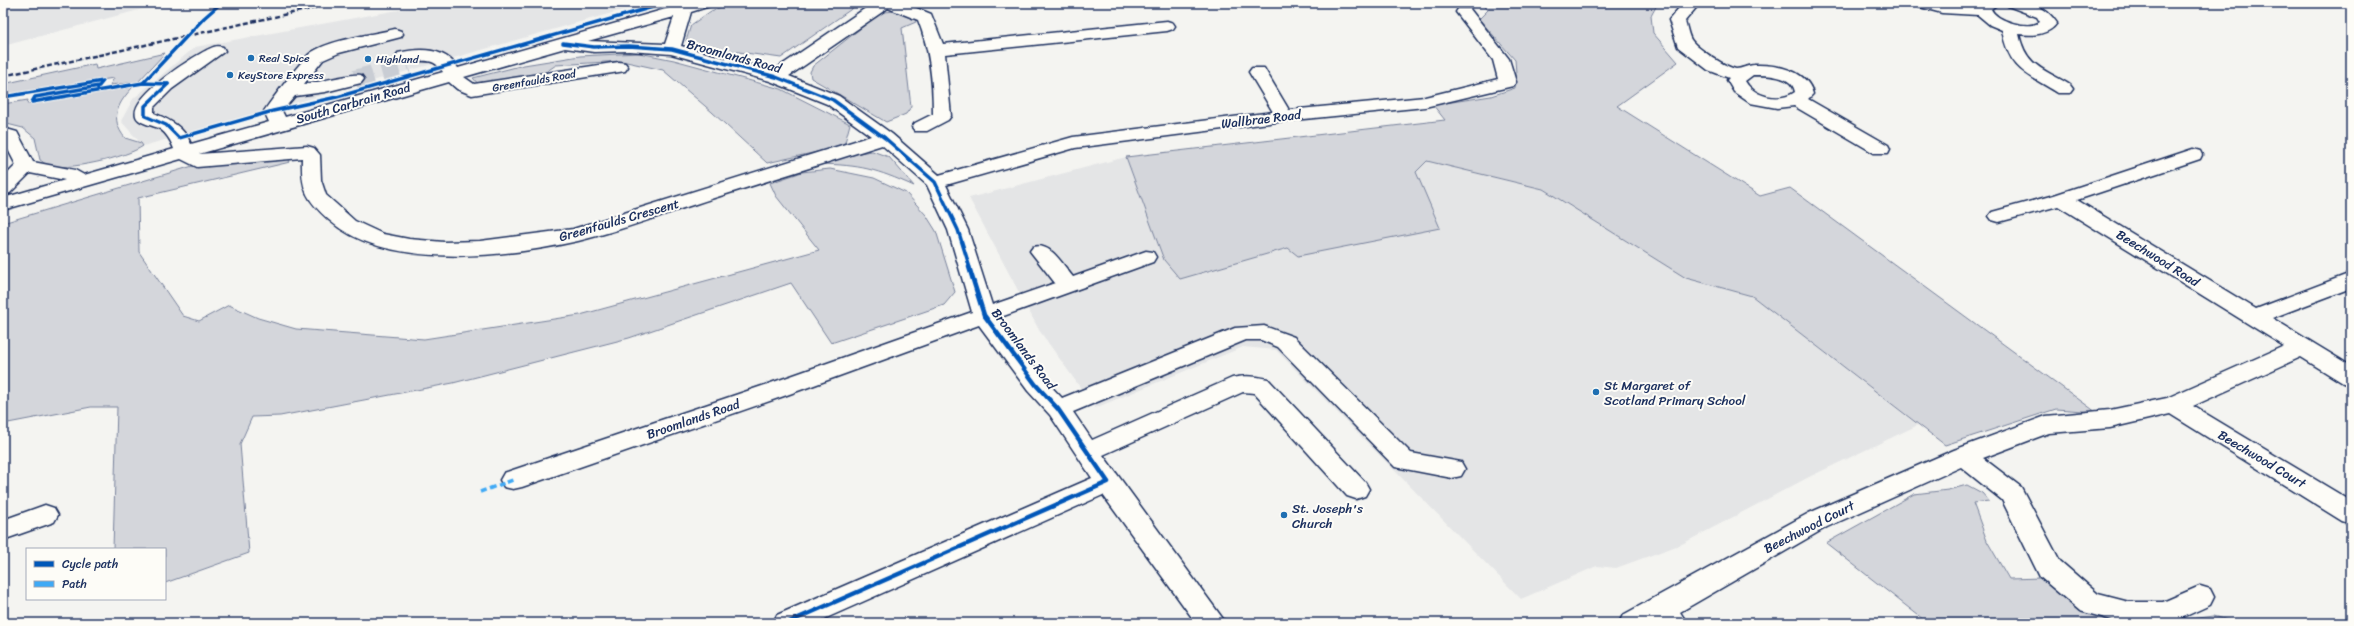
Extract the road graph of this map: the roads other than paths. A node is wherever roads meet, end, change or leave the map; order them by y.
1 (704, 3) edge
2 (884, 3) edge
3 (890, 3) edge
4 (1692, 3) edge
5 (1922, 3) edge
6 (2015, 3) edge
7 (1987, 7) edge
8 (684, 9) junction
9 (1464, 12) dead end
10 (1167, 26) dead end
11 (2010, 27) junction
12 (395, 34) dead end
13 (563, 43) junction
14 (672, 49) junction
15 (935, 50) junction
16 (217, 51) dead end
17 (406, 61) tunnel mouth
18 (619, 67) dead end
19 (1258, 72) dead end
20 (455, 74) junction
21 (353, 75) tunnel mouth
22 (1739, 76) junction
23 (776, 77) junction
24 (2064, 89) dead end
25 (288, 91) junction
26 (1797, 100) junction
27 (1284, 116) junction
28 (279, 125) junction
29 (920, 127) dead end
30 (3, 134) edge
31 (885, 138) junction
32 (1881, 150) dead end
33 (184, 152) junction
34 (2193, 155) dead end
35 (26, 166) junction
36 (82, 181) junction
37 (935, 182) junction
38 (3, 189) edge
39 (2061, 198) junction
40 (3, 204) edge
41 (1999, 216) dead end
42 (1040, 251) dead end
43 (1146, 257) dead end
44 (2351, 280) edge
45 (1069, 286) junction
46 (984, 315) junction
47 (2255, 317) junction
48 (2302, 347) junction
49 (2351, 377) edge
50 (2173, 405) junction
51 (1058, 409) junction
52 (1088, 452) junction
53 (1963, 456) junction
54 (1452, 469) dead end
55 (513, 480) dead end
56 (1108, 482) junction
57 (1356, 489) dead end
58 (2351, 514) edge
59 (45, 515) dead end
60 (3, 530) edge
61 (2200, 597) dead end
62 (1667, 616) edge
63 (787, 623) edge
64 (1212, 623) edge
65 (1633, 623) edge

1 - 8 street, South Carbrain Road
2 - 23 street
3 - 15 street
4 - 22 street
5 - 7 street
6 - 11 street
7 - 11 street
8 - 13 street, South Carbrain Road
8 - 14 street, Broomlands Road
9 - 27 street, Wallbrae Road
10 - 15 street
11 - 24 street
12 - 25 street
13 - 14 street, Broomlands Road
13 - 20 street, South Carbrain Road
14 - 23 street, Broomlands Road
15 - 29 street
16 - 33 street
17 - 20 street
18 - 20 street, Greenfaulds Road
19 - 27 street
20 - 28 street, South Carbrain Road
21 - 25 street
22 - 26 street
22 - 26 street
23 - 31 street, Broomlands Road
25 - 28 street
26 - 32 street
27 - 37 street, Wallbrae Road
28 - 33 street, South Carbrain Road
30 - 35 street
31 - 33 street, Greenfaulds Crescent
31 - 37 street, Broomlands Road
33 - 36 street, South Carbrain Road
34 - 39 street
35 - 36 street
35 - 38 street
36 - 40 street, South Carbrain Road
37 - 46 street, Broomlands Road
39 - 41 street
39 - 47 street, Beechwood Road
42 - 45 street
43 - 45 street
44 - 47 street
45 - 46 street
46 - 51 street, Broomlands Road
46 - 55 street, Broomlands Road
47 - 48 street, Beechwood Road
48 - 49 street, Beechwood Road
48 - 50 street, Beechwood Court
50 - 53 street, Beechwood Court
50 - 58 street, Beechwood Court
51 - 52 street, Broomlands Road
51 - 54 street
52 - 56 street, Broomlands Road
52 - 57 street
53 - 61 street
53 - 62 street, Beechwood Court
56 - 63 street
56 - 64 street, Broomlands Road
59 - 60 street
62 - 65 street, Beechwood Court

